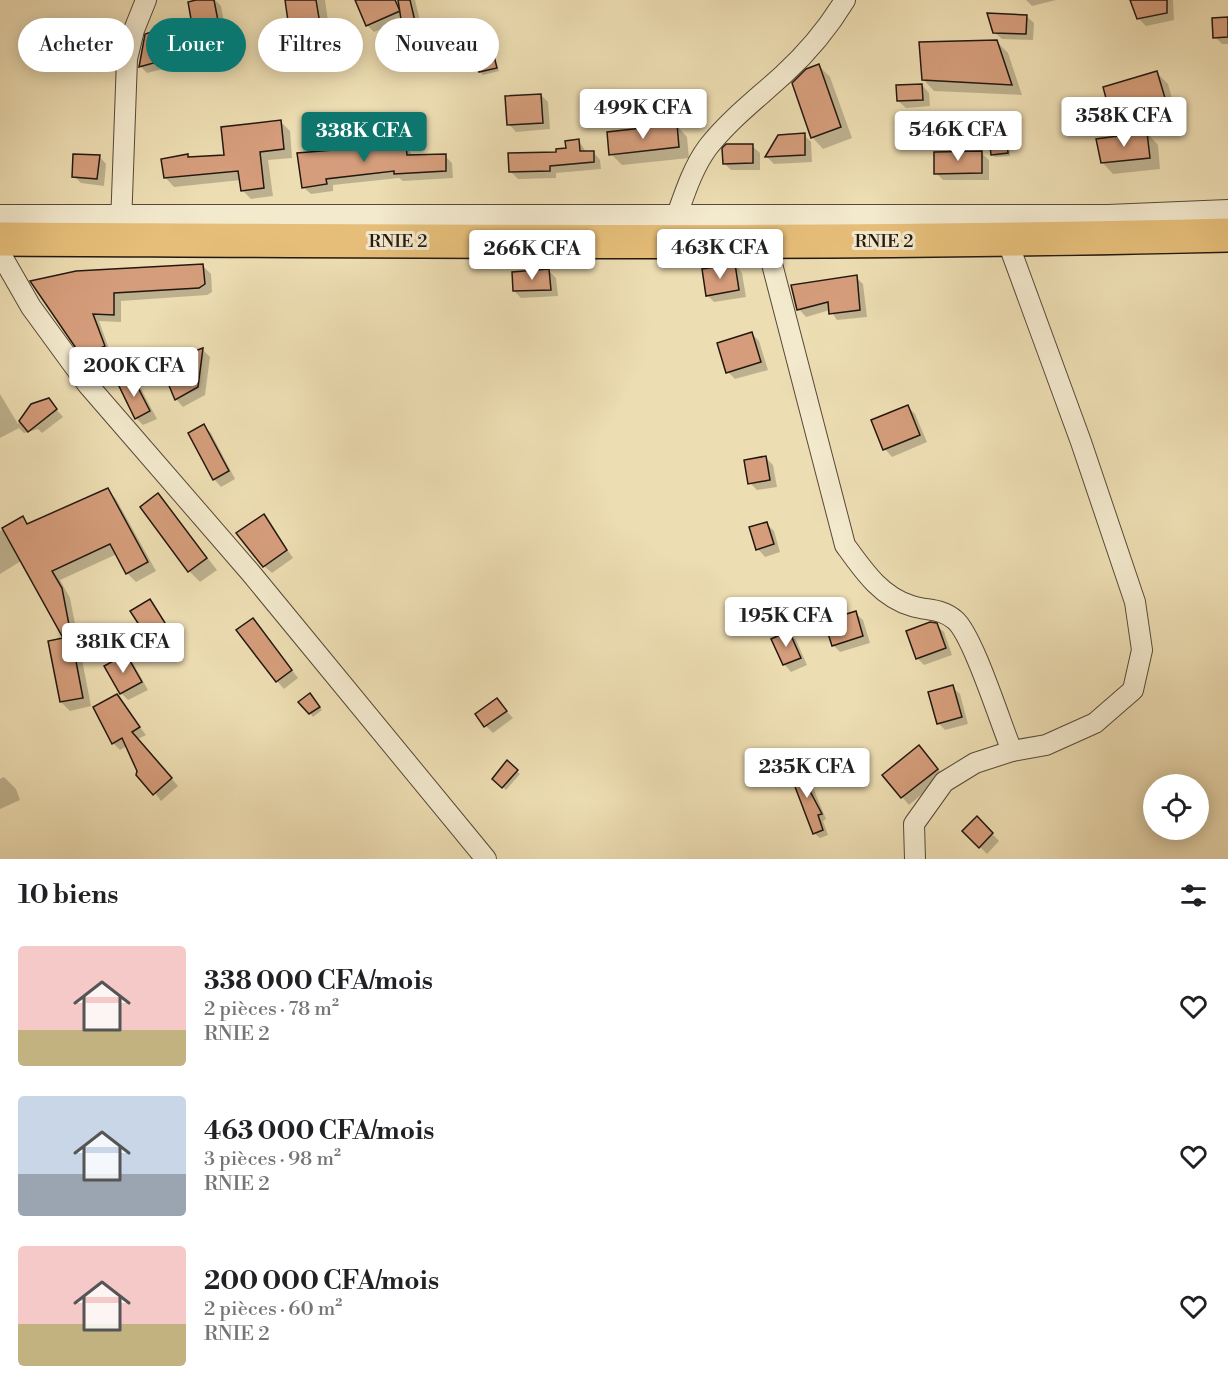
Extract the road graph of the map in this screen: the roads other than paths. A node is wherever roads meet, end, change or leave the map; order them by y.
1 (146, 0) edge
2 (845, 0) edge
3 (1228, 210) edge
4 (0, 215) edge
5 (121, 227) junction
6 (672, 229) junction
7 (1228, 234) edge
8 (0, 239) edge
9 (1007, 240) junction
10 (766, 241) junction
11 (0, 253) edge
12 (1012, 751) junction
13 (486, 859) edge
14 (915, 859) edge

1 - 5 street
2 - 6 street
3 - 6 street
4 - 5 street
5 - 6 highway, RNIE 2 / RNIE 2
5 - 8 highway, RNIE 2 / RNIE 2
6 - 10 highway, RNIE 2 / RNIE 2
7 - 9 highway, RNIE 2 / RNIE 2
9 - 10 highway, RNIE 2 / RNIE 2
9 - 12 street
10 - 12 street
11 - 13 street
12 - 14 street

